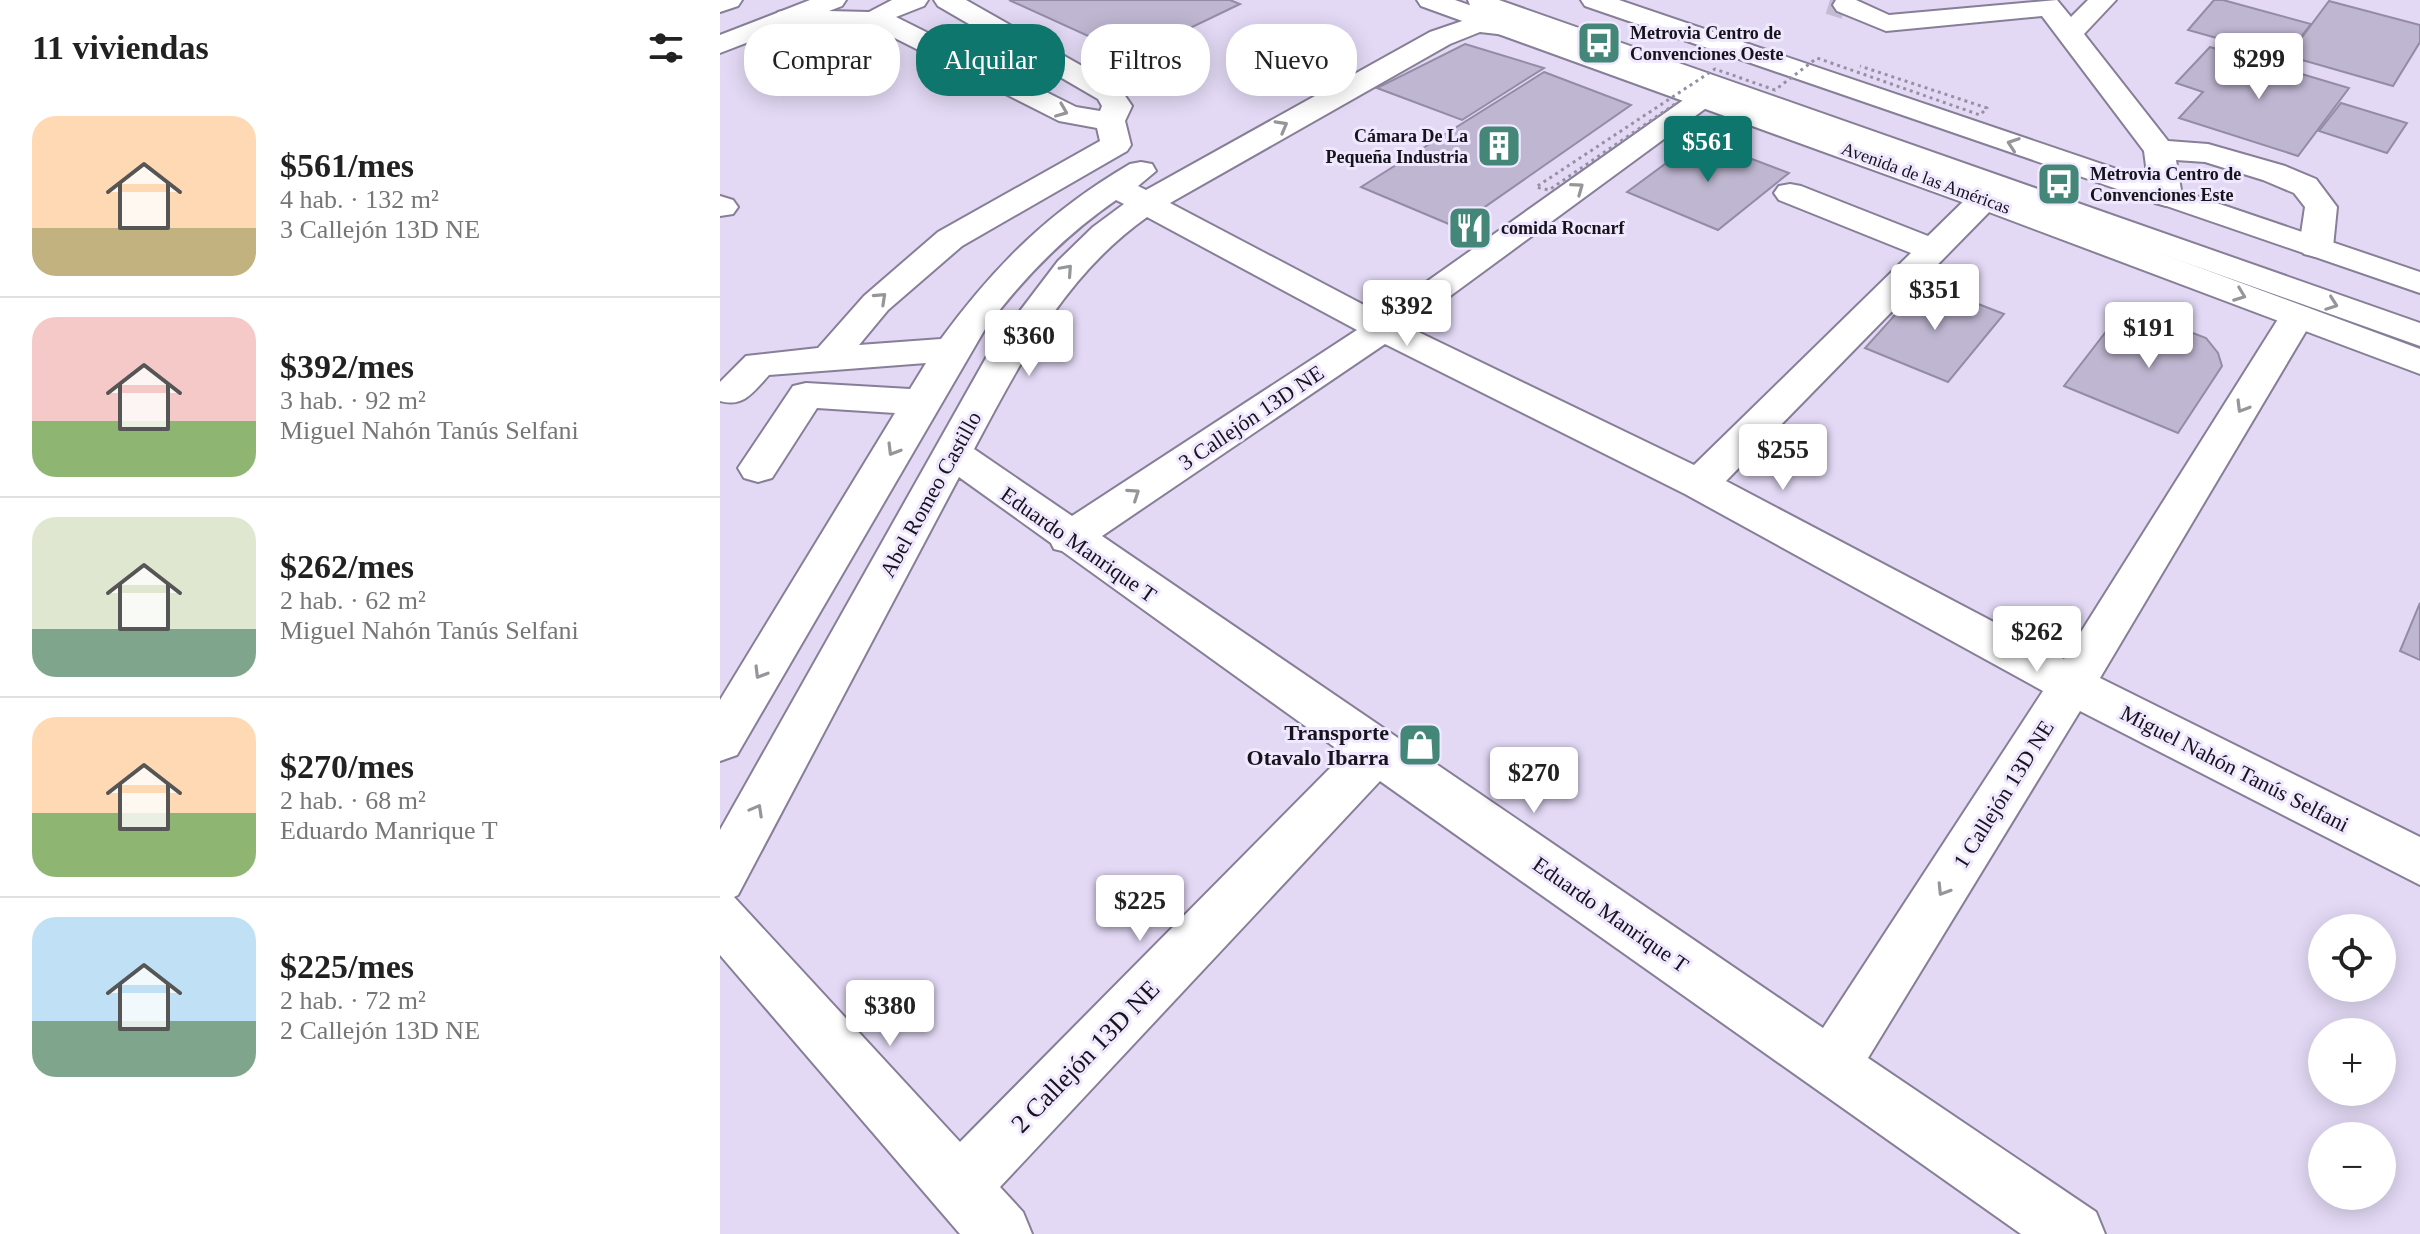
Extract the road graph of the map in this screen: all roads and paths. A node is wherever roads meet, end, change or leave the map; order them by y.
1 (729, 0) edge
2 (833, 0) edge
3 (915, 0) edge
4 (947, 0) edge
5 (1427, 0) edge
6 (1475, 0) edge
7 (1544, 0) edge
8 (1594, 0) edge
9 (2103, 0) edge
10 (2047, 3) edge
11 (720, 4) edge
12 (1846, 5) dead end
13 (783, 9) edge
14 (880, 20) junction
15 (720, 23) edge
16 (1506, 27) junction
17 (2069, 33) junction
18 (720, 45) edge
19 (1860, 66) dead end
20 (1689, 100) junction
21 (1110, 121) junction
22 (2159, 150) junction
23 (1790, 193) dead end
24 (1130, 194) junction
25 (2166, 196) junction
26 (1984, 199) junction
27 (950, 239) junction
28 (2316, 247) junction
29 (1933, 250) junction
30 (866, 273) dead end
31 (2420, 283) edge
32 (2420, 309) edge
33 (2297, 316) junction
34 (1383, 329) junction
35 (2420, 335) edge
36 (952, 350) junction
37 (830, 357) junction
38 (2420, 362) edge
39 (806, 395) junction
40 (726, 398) edge
41 (921, 402) junction
42 (953, 453) junction
43 (758, 468) dead end
44 (1699, 484) junction
45 (1069, 538) junction
46 (2072, 685) junction
47 (720, 741) edge
48 (1377, 752) junction
49 (2420, 862) edge
50 (720, 879) edge
51 (720, 916) edge
52 (1831, 1066) junction
53 (958, 1187) junction
54 (1001, 1234) edge
55 (2074, 1234) edge

1 - 11 street
2 - 13 street
3 - 14 street
4 - 21 street
5 - 16 street, Avenida de las Américas
5 - 24 street, Abel Romeo Castillo
6 -> 35 street, Avenida de las Américas
7 - 32 street, Avenida de las Américas
25 -> 8 street
9 - 17 street
10 - 12 street
10 - 17 street
13 - 14 street
13 - 15 street
13 - 18 street
14 -> 21 street
16 - 20 street, Avenida de las Américas
24 -> 16 street, Abel Romeo Castillo
17 - 22 street
19 - 20 path, bridge
20 - 26 street, Avenida de las Américas
34 -> 20 street, 3 Callejón 13D NE
21 - 27 street
22 - 25 street
22 - 28 street
23 - 29 street
24 - 34 street, Miguel Nahón Tanús Selfani
24 - 36 street, Abel Romeo Castillo
42 -> 24 street, Abel Romeo Castillo
25 - 28 street
26 - 29 street
26 -> 33 street, Avenida de las Américas
27 - 30 street
37 -> 27 street
28 - 31 street
29 - 44 street
33 - 38 street, Avenida de las Américas
33 -> 46 street, 1 Callejón 13D NE
34 - 44 street, Miguel Nahón Tanús Selfani
45 -> 34 street, 3 Callejón 13D NE
36 - 37 street
36 - 41 street, Abel Romeo Castillo
37 - 40 street
39 - 40 street
39 - 41 street
39 - 43 street
41 -> 47 street, Abel Romeo Castillo
42 - 45 street, Eduardo Manrique T
50 -> 42 street, Abel Romeo Castillo
44 - 46 street, Miguel Nahón Tanús Selfani
45 - 48 street, Eduardo Manrique T
46 - 49 street, Miguel Nahón Tanús Selfani
46 -> 52 street, 1 Callejón 13D NE
48 - 52 street, Eduardo Manrique T
48 - 53 street, 2 Callejón 13D NE
51 - 53 street
52 - 55 street, Eduardo Manrique T
53 - 54 street

